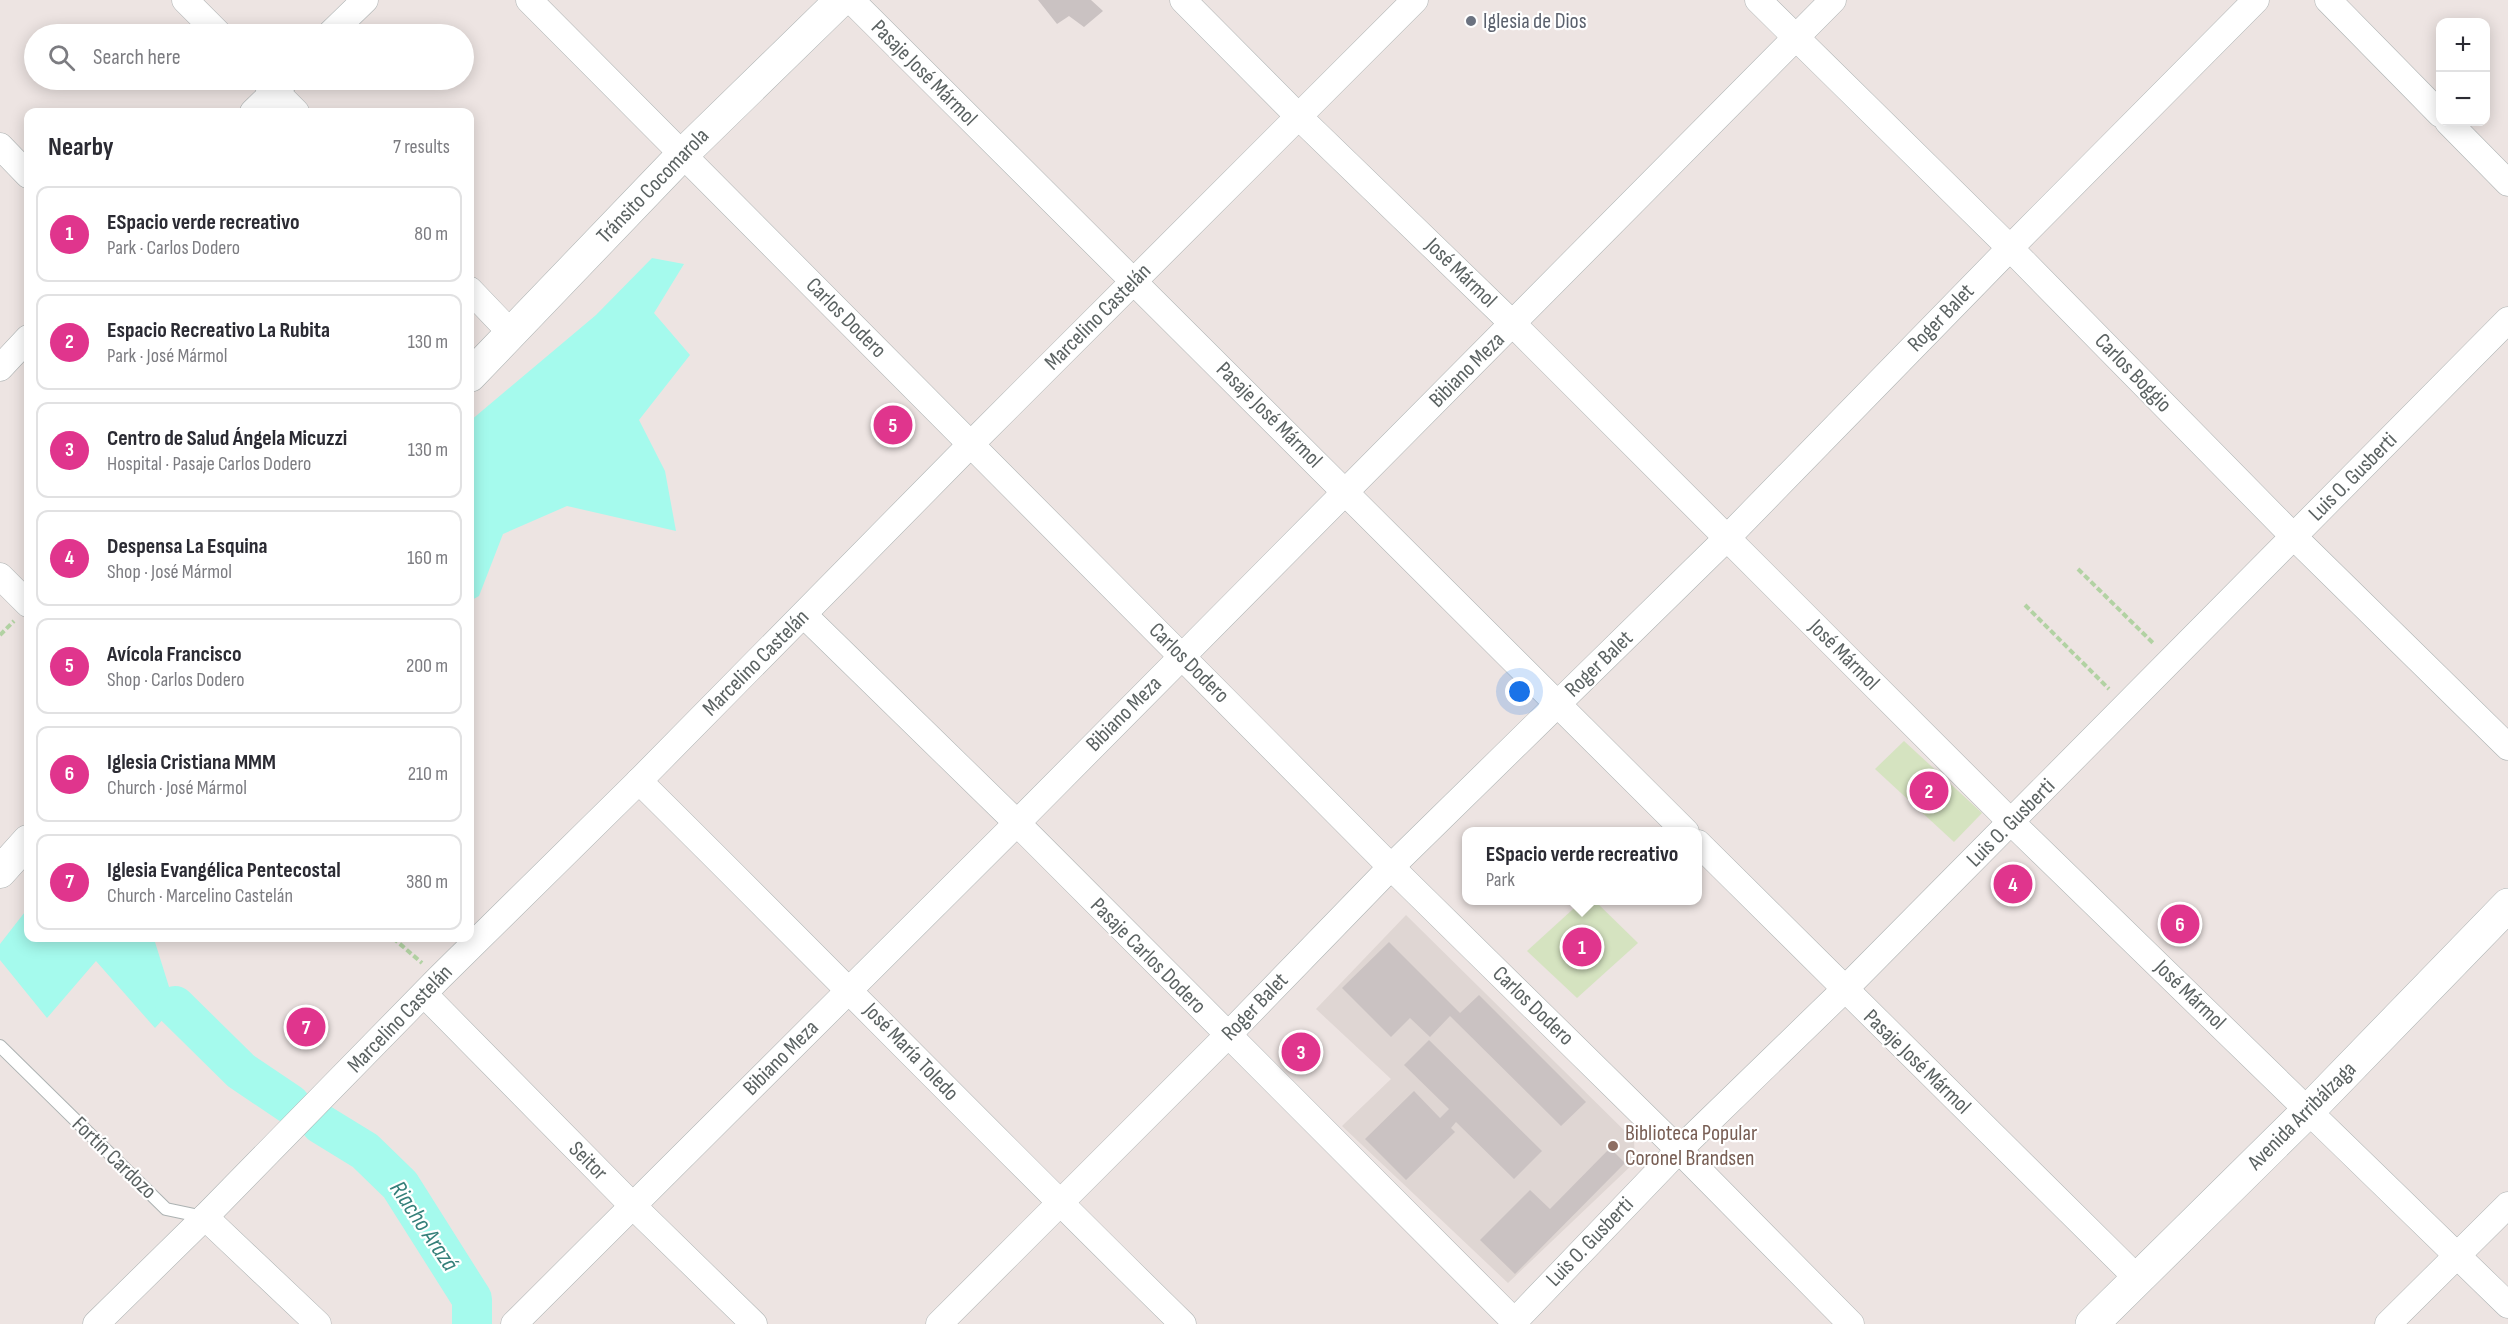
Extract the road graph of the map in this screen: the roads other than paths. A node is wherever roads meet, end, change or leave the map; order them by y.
1 (185, 0) edge
2 (364, 0) edge
3 (529, 0) edge
4 (840, 0) edge
5 (851, 0) edge
6 (1183, 0) edge
7 (1758, 0) edge
8 (1833, 0) edge
9 (2256, 0) edge
10 (2328, 0) edge
11 (1406, 3) edge
12 (209, 24) edge
13 (340, 24) edge
14 (1796, 39) junction
15 (270, 90) edge
16 (280, 90) edge
17 (256, 108) edge
18 (293, 108) edge
19 (2436, 110) edge
20 (1299, 117) junction
21 (2452, 126) edge
22 (0, 146) edge
23 (683, 154) junction
24 (24, 171) edge
25 (2508, 183) edge
26 (2010, 248) junction
27 (1134, 280) junction
28 (474, 294) edge
29 (2508, 320) edge
30 (1513, 324) junction
31 (511, 333) junction
32 (24, 342) edge
33 (0, 368) edge
34 (474, 372) edge
35 (971, 444) junction
36 (1346, 491) junction
37 (2294, 537) junction
38 (1727, 538) junction
39 (0, 576) edge
40 (24, 600) edge
41 (804, 615) junction
42 (1182, 656) junction
43 (1559, 704) junction
44 (2508, 747) edge
45 (639, 781) junction
46 (2011, 822) junction
47 (1017, 823) junction
48 (1682, 827) edge
49 (24, 845) edge
50 (1702, 847) edge
51 (1391, 867) junction
52 (0, 872) edge
53 (2508, 905) edge
54 (432, 986) junction
55 (850, 990) junction
56 (1844, 990) junction
57 (1227, 1036) junction
58 (0, 1046) edge
59 (2309, 1110) junction
60 (1679, 1149) junction
61 (1060, 1204) junction
62 (2508, 1205) edge
63 (633, 1206) junction
64 (206, 1217) junction
65 (2458, 1256) junction
66 (2138, 1279) junction
67 (2508, 1305) edge
68 (1514, 1323) edge
69 (96, 1324) edge
70 (318, 1324) edge
71 (514, 1324) edge
72 (754, 1324) edge
73 (939, 1324) edge
74 (1183, 1324) edge
75 (1851, 1324) edge
76 (2092, 1324) edge
77 (2388, 1324) edge

1 - 12 street
2 - 13 street
3 - 23 street, Carlos Dodero
4 - 23 street, Tránsito Cocomarola
5 - 27 street, Pasaje José Mármol
6 - 20 street, José Mármol
7 - 14 street, Carlos Boggio
8 - 14 street, Bibiano Meza
9 - 26 street, Roger Balet
10 - 19 street
11 - 20 street, Marcelino Castelán
14 - 26 street, Carlos Boggio
14 - 30 street, Bibiano Meza
15 - 17 street
16 - 18 street
20 - 27 street, Marcelino Castelán
20 - 30 street, José Mármol
21 - 25 street
22 - 24 street
23 - 31 street, Tránsito Cocomarola
23 - 35 street, Carlos Dodero
26 - 37 street, Carlos Boggio
26 - 38 street, Roger Balet
27 - 35 street, Marcelino Castelán
27 - 36 street, Pasaje José Mármol
28 - 31 street
29 - 37 street, Luis O. Gusberti
30 - 36 street, Bibiano Meza
30 - 38 street, José Mármol
31 - 34 street, Tránsito Cocomarola
32 - 33 street
35 - 41 street, Marcelino Castelán
35 - 42 street, Carlos Dodero
36 - 42 street, Bibiano Meza
36 - 43 street, Pasaje José Mármol
37 - 44 street, Carlos Boggio
37 - 46 street, Luis O. Gusberti
38 - 43 street, Roger Balet
38 - 46 street, José Mármol
39 - 40 street
41 - 45 street, Marcelino Castelán
41 - 47 street, Pasaje Carlos Dodero
42 - 47 street, Bibiano Meza
42 - 51 street, Carlos Dodero
43 - 48 street, Pasaje José Mármol
43 - 51 street, Roger Balet
45 - 54 street, Marcelino Castelán
45 - 55 street, José María Toledo
46 - 56 street, Luis O. Gusberti
46 - 59 street, José Mármol
47 - 55 street, Bibiano Meza
47 - 57 street, Pasaje Carlos Dodero
49 - 52 street
50 - 56 street, Pasaje José Mármol
51 - 57 street, Roger Balet
51 - 60 street, Carlos Dodero
53 - 59 main road, Avenida Arribálzaga
54 - 63 street, Seitor
54 - 64 street, Marcelino Castelán
55 - 61 street, José María Toledo
55 - 63 street, Bibiano Meza
56 - 60 street, Luis O. Gusberti
56 - 66 street, Pasaje José Mármol
57 - 61 street, Roger Balet
57 - 68 street, Pasaje Carlos Dodero
58 - 64 lane, Fortín Cardozo
59 - 65 street, José Mármol
59 - 66 main road, Avenida Arribálzaga
60 - 68 street, Luis O. Gusberti
60 - 75 street, Carlos Dodero
61 - 73 street, Roger Balet
61 - 74 street, José María Toledo
62 - 65 street
63 - 71 street, Bibiano Meza
63 - 72 street, Seitor
64 - 69 street, Marcelino Castelán
64 - 70 street
65 - 67 street, José Mármol
65 - 77 street
66 - 76 main road, Avenida Arribálzaga

